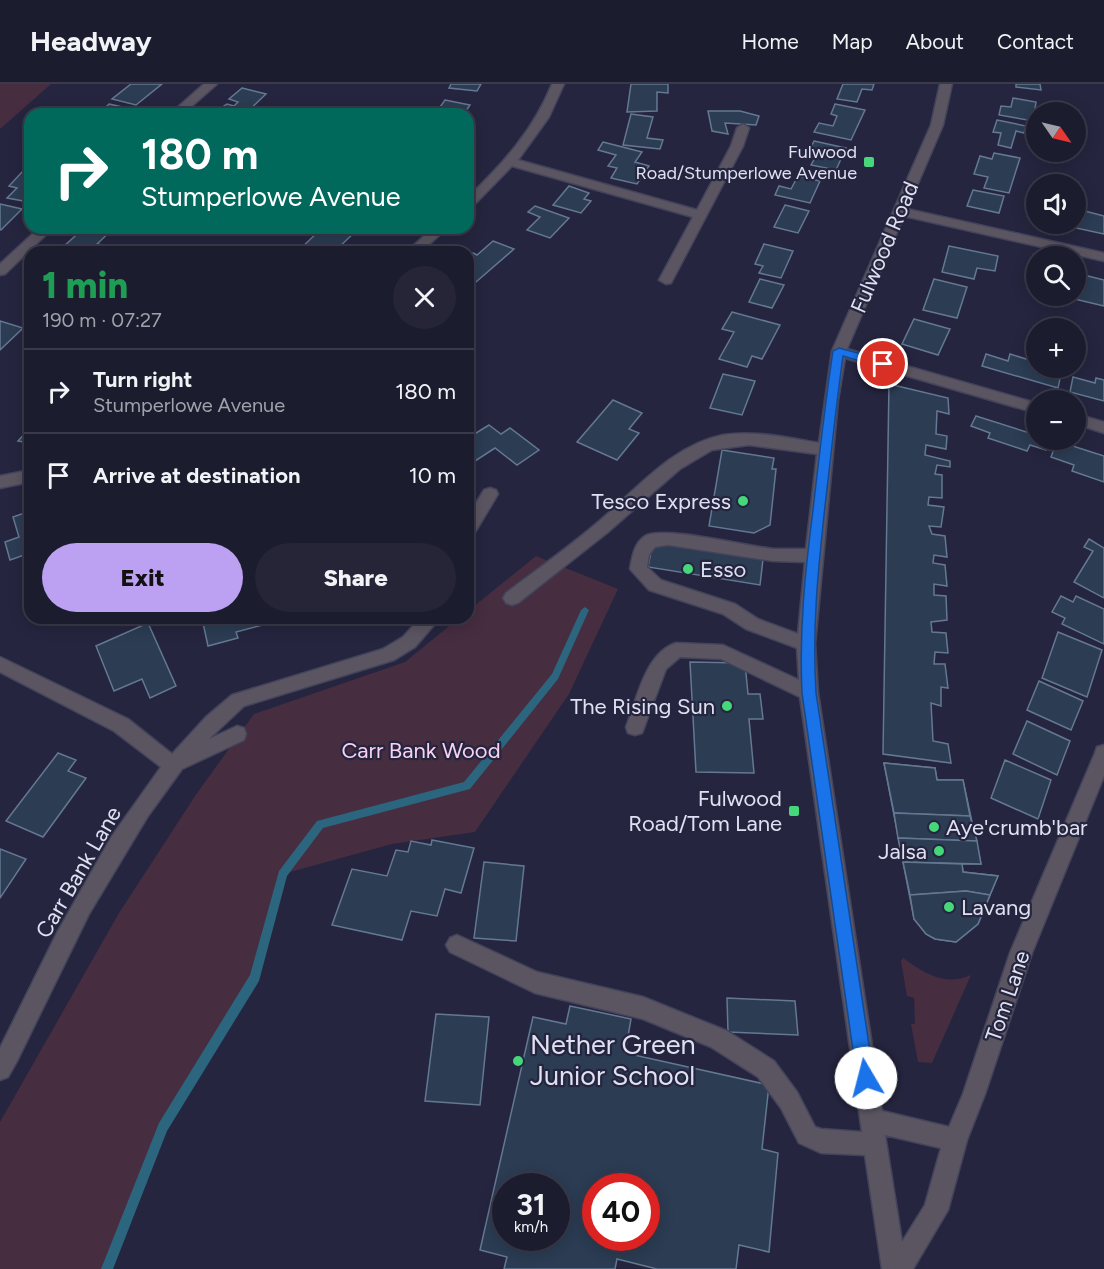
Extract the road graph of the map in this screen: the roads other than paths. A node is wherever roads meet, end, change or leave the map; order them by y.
1 (211, 84) edge
2 (558, 84) edge
3 (946, 84) edge
4 (183, 108) edge
5 (743, 128) dead end
6 (509, 161) junction
7 (474, 198) edge
8 (899, 211) junction
9 (699, 215) junction
10 (40, 234) edge
11 (434, 234) edge
12 (27, 246) edge
13 (420, 246) edge
14 (24, 249) edge
15 (1104, 257) edge
16 (0, 271) edge
17 (666, 280) dead end
18 (839, 351) junction
19 (1026, 405) edge
20 (1086, 422) edge
21 (1104, 428) edge
22 (826, 450) junction
23 (24, 477) edge
24 (0, 482) edge
25 (490, 494) dead end
26 (474, 520) edge
27 (814, 555) junction
28 (512, 598) dead end
29 (426, 624) edge
30 (806, 644) junction
31 (0, 664) edge
32 (809, 693) junction
33 (635, 727) dead end
34 (237, 734) dead end
35 (1104, 753) edge
36 (173, 766) junction
37 (457, 945) dead end
38 (0, 1069) edge
39 (872, 1120) junction
40 (955, 1140) junction
41 (876, 1144) junction
42 (894, 1269) edge
43 (899, 1269) edge

1 - 4 street
2 - 6 street
3 - 8 street, Fulwood Road
5 - 9 street
6 - 7 street
6 - 9 street
8 - 15 street
8 - 18 street, Fulwood Road
9 - 17 street
10 - 12 street
11 - 13 street
14 - 16 street
18 - 19 street
18 - 22 street, Fulwood Road
20 - 21 street
22 - 27 street, Fulwood Road
22 - 28 street
23 - 24 street
25 - 26 street
27 - 30 street, Fulwood Road
27 - 30 street
29 - 36 street
30 - 32 street, Fulwood Road
31 - 36 street
32 - 33 street
32 - 39 street, Fulwood Road
34 - 36 street, Carr Bank Lane
35 - 40 street, Tom Lane
36 - 38 street, Carr Bank Lane
37 - 41 street
39 - 40 street
39 - 41 street, Fulwood Road
40 - 43 street, Tom Lane
41 - 42 street, Fulwood Road

